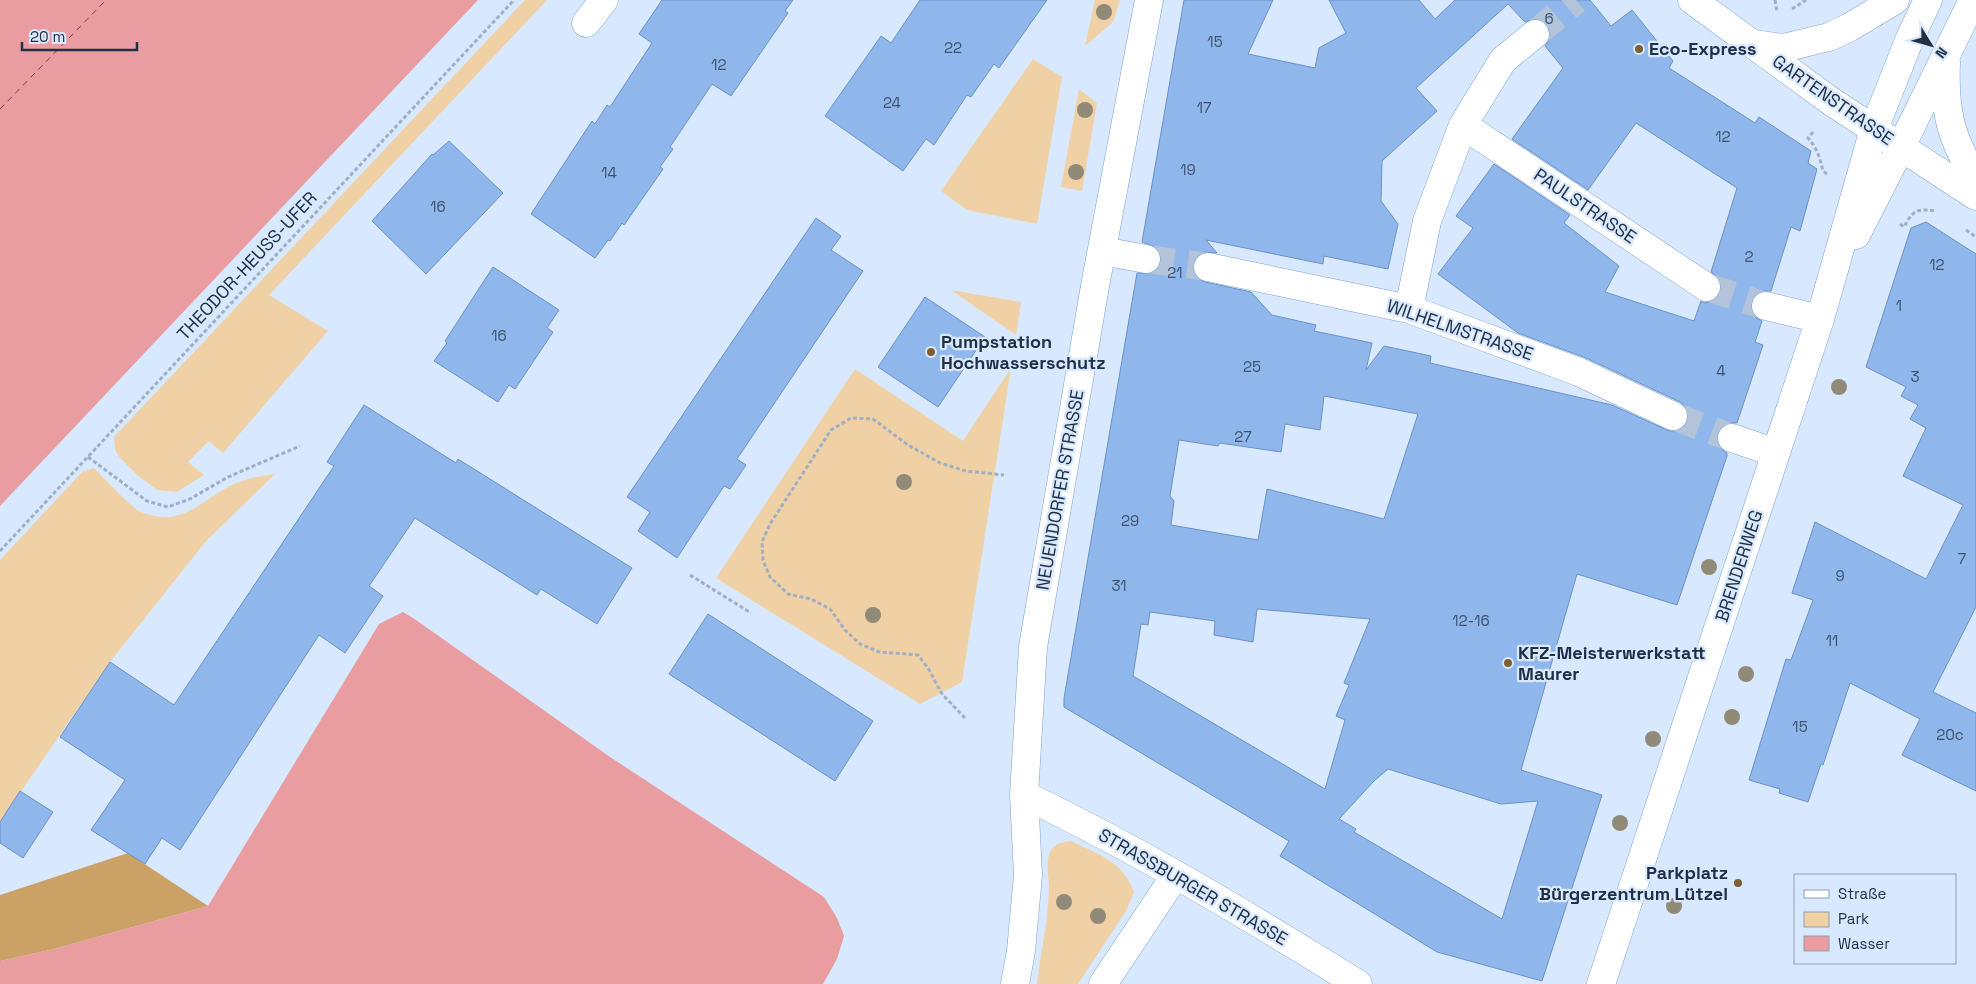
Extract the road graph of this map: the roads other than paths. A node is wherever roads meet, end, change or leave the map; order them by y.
1 (604, 0) edge
2 (1149, 0) edge
3 (1692, 0) edge
4 (1895, 0) edge
5 (1928, 0) edge
6 (1973, 0) edge
7 (586, 23) dead end
8 (1535, 34) tunnel mouth
9 (1753, 44) junction
10 (1946, 56) junction
11 (1463, 125) junction
12 (1874, 129) junction
13 (1901, 148) junction
14 (1976, 179) edge
15 (1976, 196) edge
16 (1102, 252) junction
17 (1146, 259) tunnel mouth
18 (1208, 267) tunnel mouth
19 (1706, 287) tunnel mouth
20 (1766, 306) tunnel mouth
21 (1408, 309) junction
22 (1820, 319) junction
23 (1673, 416) tunnel mouth
24 (1732, 438) tunnel mouth
25 (1776, 453) junction
26 (1024, 795) junction
27 (1175, 876) junction
28 (1015, 984) edge
29 (1103, 984) edge
30 (1358, 984) edge
31 (1601, 984) edge

1 - 7 street
2 - 16 street, NEUENDORFER STRASSE
3 - 9 street, GARTENSTRASSE
4 - 9 street
5 - 12 street, BRENDERWEG
6 - 10 street, BRENDERWEG
8 - 11 street
9 - 12 street, GARTENSTRASSE
10 - 13 street, BRENDERWEG
10 - 14 street
11 - 19 street, PAULSTRASSE
11 - 21 street
12 - 13 street, GARTENSTRASSE
12 - 22 street, BRENDERWEG
13 - 15 street, GARTENSTRASSE
13 - 22 street, BRENDERWEG
16 - 17 street
16 - 26 street, NEUENDORFER STRASSE
18 - 21 street, WILHELMSTRASSE
20 - 22 street
21 - 23 street, WILHELMSTRASSE
22 - 25 street, BRENDERWEG
24 - 25 street
25 - 31 street, BRENDERWEG
26 - 27 street, STRASSBURGER STRASSE
26 - 28 street, NEUENDORFER STRASSE
27 - 29 street
27 - 30 street, STRASSBURGER STRASSE

